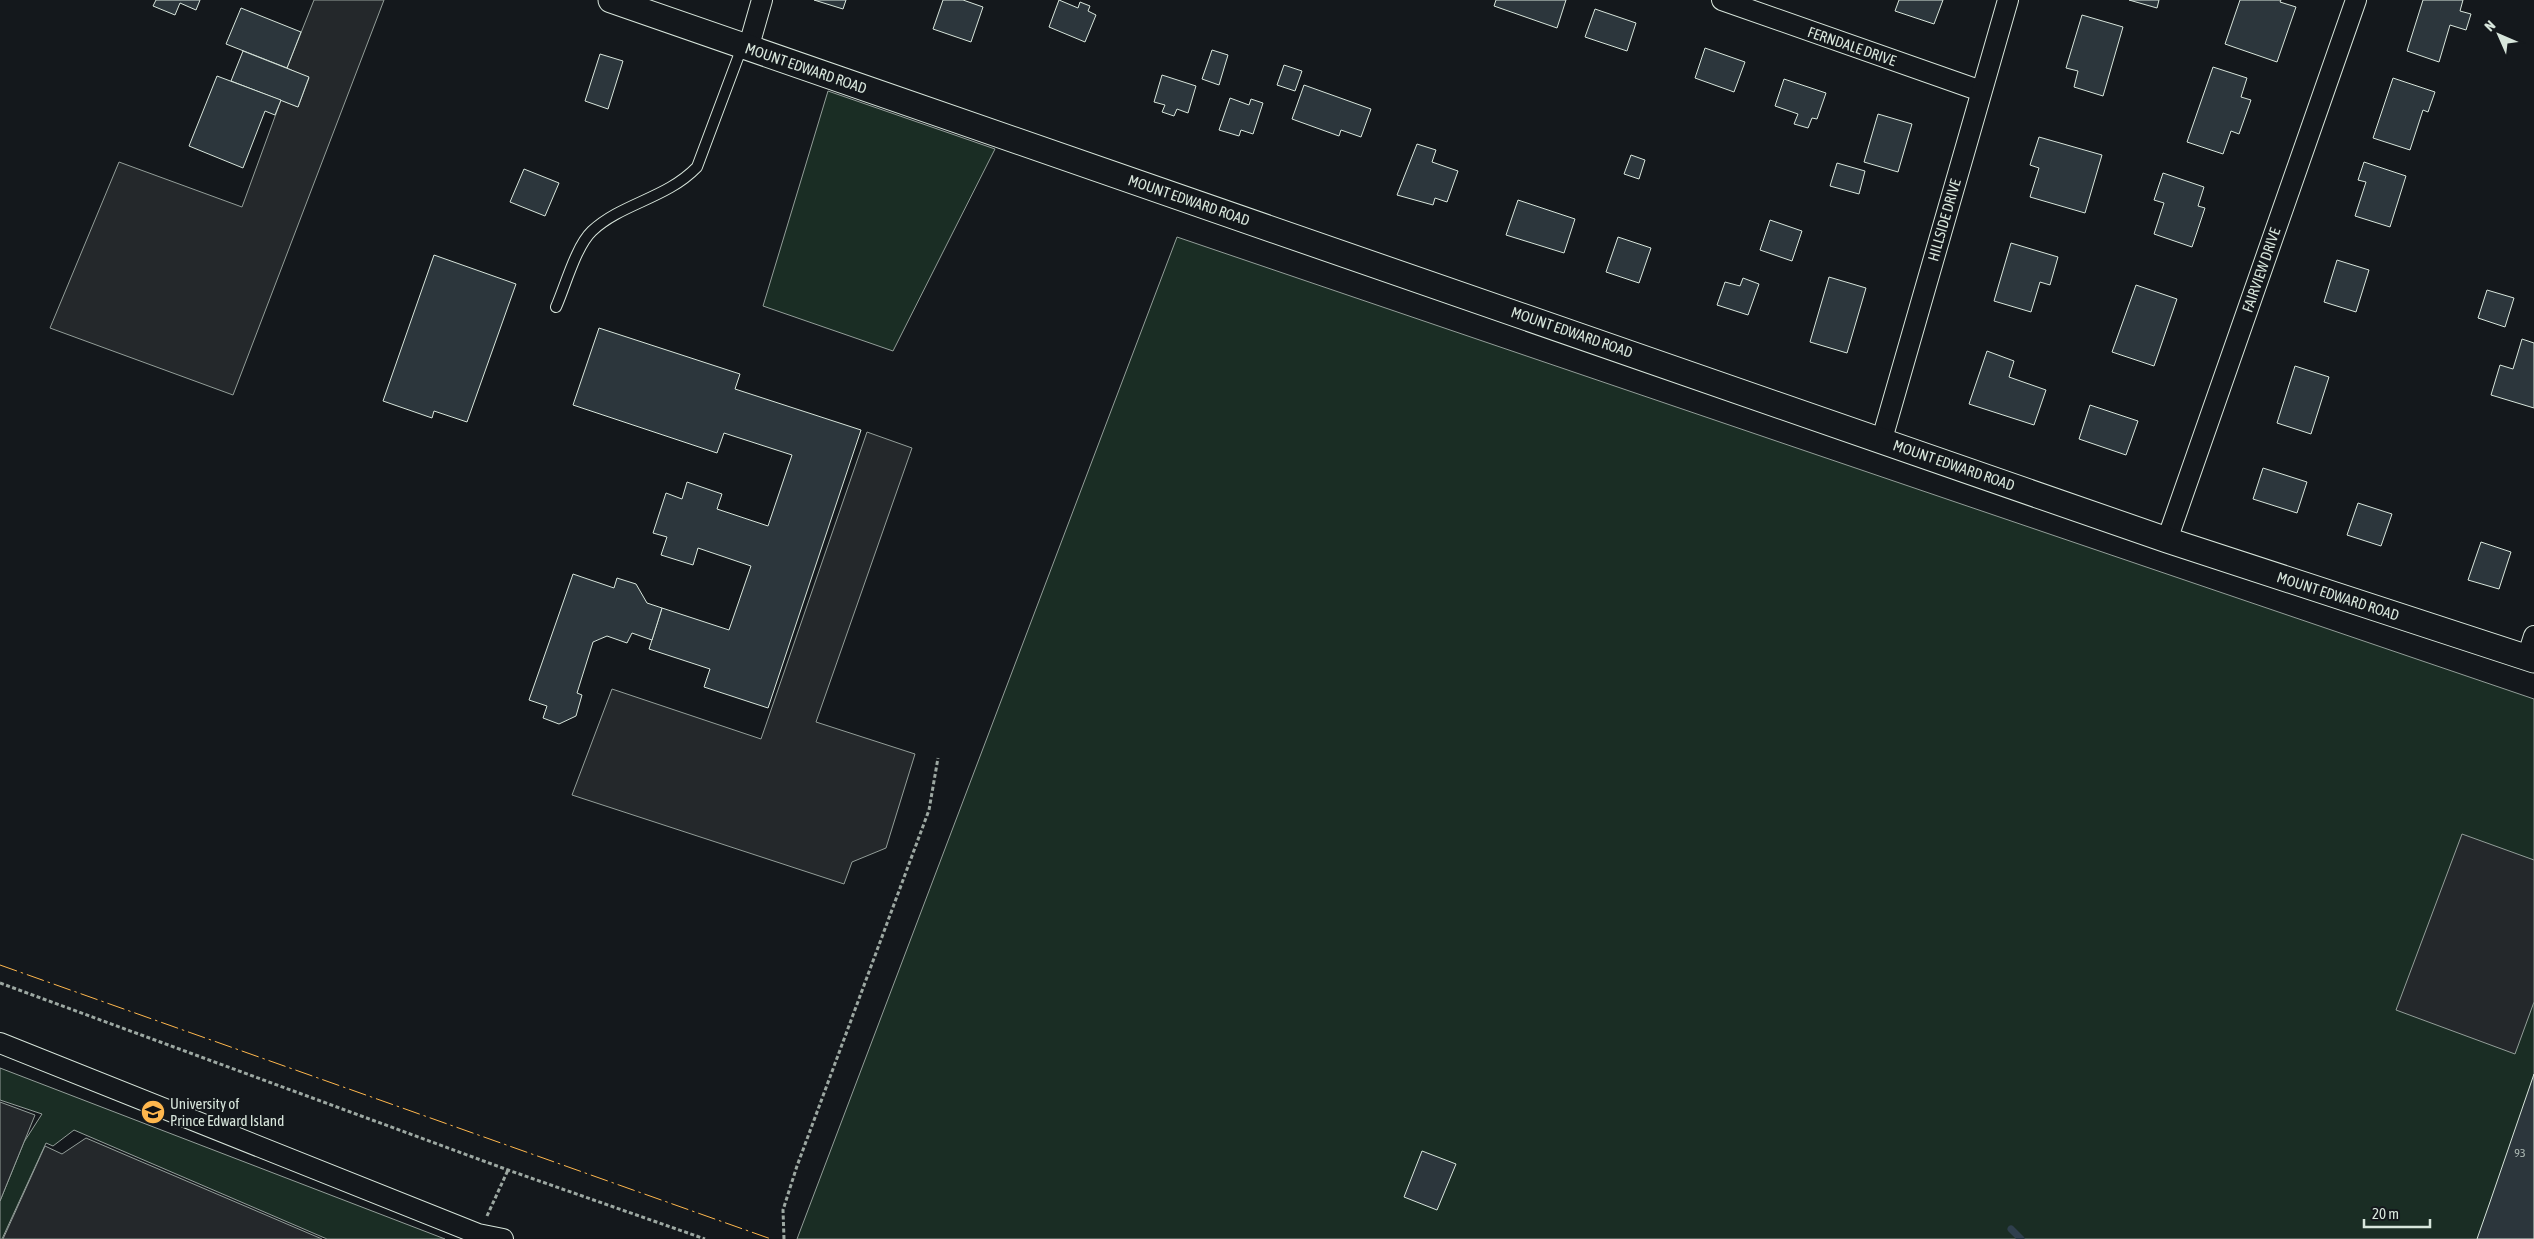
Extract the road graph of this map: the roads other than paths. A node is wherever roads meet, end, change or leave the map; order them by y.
1 (611, 0) edge
2 (762, 0) edge
3 (1722, 0) edge
4 (2008, 0) edge
5 (2356, 0) edge
6 (745, 48) junction
7 (1981, 91) junction
8 (556, 308) dead end
9 (1882, 440) junction
10 (2167, 540) junction
11 (2532, 651) edge
12 (0, 1043) edge
13 (493, 1234) edge

1 - 6 street, MOUNT EDWARD ROAD
2 - 6 street
3 - 7 street, FERNDALE DRIVE
4 - 7 street, HILLSIDE DRIVE
5 - 10 street, FAIRVIEW DRIVE
6 - 8 lane
6 - 9 street, MOUNT EDWARD ROAD
7 - 9 street, HILLSIDE DRIVE
9 - 10 street, MOUNT EDWARD ROAD
10 - 11 street, MOUNT EDWARD ROAD
12 - 13 street

